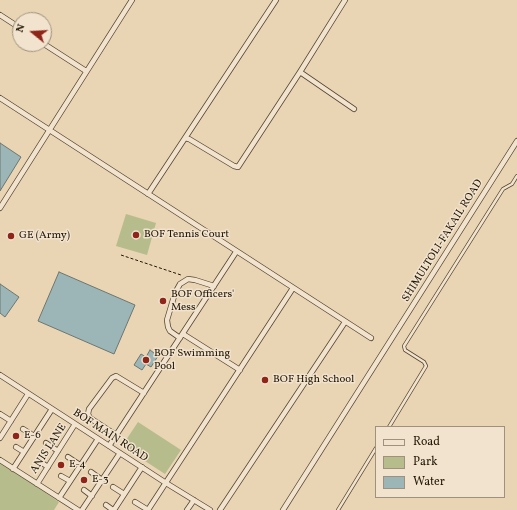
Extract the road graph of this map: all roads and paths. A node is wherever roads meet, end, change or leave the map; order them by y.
1 (132, 0) edge
2 (276, 0) edge
3 (345, 0) edge
4 (0, 15) edge
5 (12, 23) edge
6 (52, 49) edge
7 (86, 72) junction
8 (300, 72) junction
9 (0, 98) edge
10 (354, 108) dead end
11 (50, 130) junction
12 (185, 138) junction
13 (517, 141) edge
14 (517, 176) edge
15 (148, 194) junction
16 (0, 208) edge
17 (236, 252) junction
18 (121, 255) dead end
19 (183, 281) junction
20 (214, 286) junction
21 (293, 288) junction
22 (345, 322) junction
23 (183, 334) junction
24 (180, 338) junction
25 (371, 338) dead end
26 (240, 370) junction
27 (0, 375) edge
28 (144, 393) junction
29 (28, 394) junction
30 (52, 409) junction
31 (0, 414) edge
32 (11, 421) junction
33 (76, 424) junction
34 (390, 426) edge
35 (23, 429) dead end
36 (116, 435) junction
37 (34, 436) junction
38 (0, 437) edge
39 (98, 439) junction
40 (46, 443) dead end
41 (109, 446) junction
42 (16, 447) dead end
43 (375, 450) edge
44 (58, 451) junction
45 (24, 452) junction
46 (120, 453) junction
47 (68, 457) dead end
48 (0, 460) edge
49 (39, 461) dead end
50 (80, 465) junction
51 (48, 467) junction
52 (142, 467) junction
53 (13, 469) junction
54 (91, 472) dead end
55 (61, 476) dead end
56 (102, 480) junction
57 (70, 481) junction
58 (166, 483) junction
59 (37, 484) junction
60 (113, 487) dead end
61 (84, 490) dead end
62 (124, 494) junction
63 (92, 496) junction
64 (59, 498) junction
65 (194, 500) junction
66 (135, 502) dead end
67 (106, 505) dead end
68 (78, 510) edge
69 (82, 510) edge
70 (114, 510) edge
71 (148, 510) edge
72 (187, 510) edge
73 (210, 510) edge
74 (220, 510) edge
75 (283, 510) edge
76 (338, 510) edge

1 - 7 street
2 - 12 street
3 - 8 street
4 - 5 street
6 - 7 street
7 - 11 street
8 - 10 street
8 - 12 street
9 - 11 street
11 - 15 street
11 - 16 street
12 - 15 street
13 - 75 street, SHIMULTOLI-FAKAIL ROAD
14 - 34 lane
15 - 17 street
17 - 20 street
17 - 21 street
18 - 19 path
19 - 20 street
19 - 24 street
20 - 23 street
21 - 22 street
21 - 26 street
22 - 25 street
22 - 74 street
23 - 24 street
23 - 26 street
24 - 28 street
26 - 58 street
27 - 29 street, BOF MAIN ROAD
28 - 36 street
28 - 36 street
29 - 30 street, BOF MAIN ROAD
29 - 32 street
30 - 33 street, BOF MAIN ROAD
30 - 37 street
31 - 32 street
32 - 38 street
33 - 39 street, BOF MAIN ROAD
33 - 44 street, ANIS LANE
35 - 37 street
36 - 41 street
37 - 45 street
39 - 41 street, BOF MAIN ROAD
39 - 50 street
40 - 44 street
41 - 46 street, BOF MAIN ROAD
42 - 45 street
43 - 76 lane
44 - 51 street, ANIS LANE
45 - 53 street
46 - 52 street, BOF MAIN ROAD
46 - 56 street
47 - 50 street
48 - 53 street
49 - 51 street
50 - 57 street
51 - 59 street, ANIS LANE
52 - 58 street, BOF MAIN ROAD
52 - 62 street
53 - 59 street
54 - 56 street
55 - 57 street
56 - 63 street
57 - 64 street
58 - 65 street, BOF MAIN ROAD
58 - 71 street
59 - 64 street
60 - 62 street
61 - 63 street
62 - 70 street
63 - 69 street
64 - 68 street
65 - 72 street
65 - 73 street, BOF MAIN ROAD
66 - 71 street
67 - 70 street

